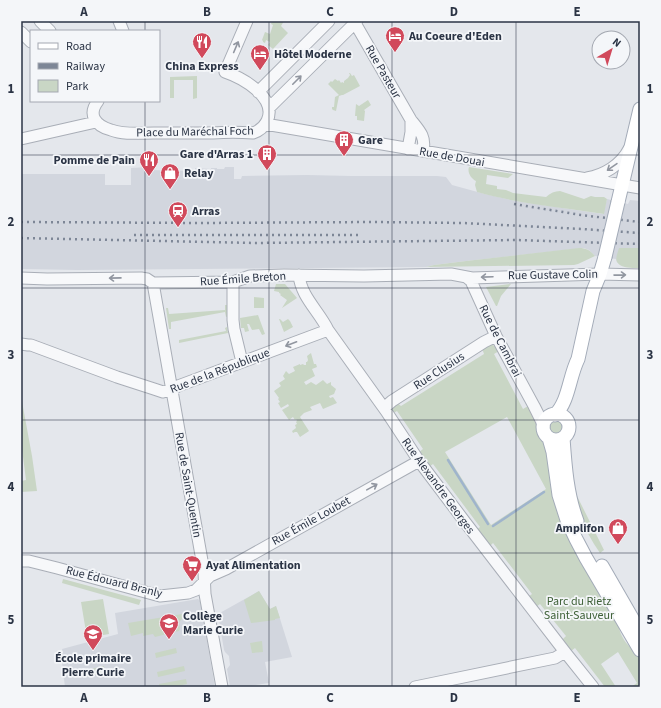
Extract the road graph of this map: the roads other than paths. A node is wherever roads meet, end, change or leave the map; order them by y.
1 (40, 21) edge
2 (247, 21) edge
3 (329, 21) edge
4 (356, 22) edge
5 (49, 30) edge
6 (21, 32) edge
7 (30, 41) edge
8 (258, 92) junction
9 (94, 102) edge
10 (269, 108) junction
11 (640, 109) edge
12 (411, 120) junction
13 (265, 124) junction
14 (100, 125) junction
15 (21, 139) edge
16 (632, 144) junction
17 (408, 149) junction
18 (422, 151) junction
19 (585, 179) junction
20 (622, 186) junction
21 (640, 188) edge
22 (600, 274) junction
23 (299, 275) junction
24 (640, 275) edge
25 (466, 277) junction
26 (21, 278) edge
27 (233, 282) junction
28 (153, 283) junction
29 (328, 330) junction
30 (496, 336) junction
31 (21, 344) edge
32 (578, 359) junction
33 (238, 364) junction
34 (171, 390) junction
35 (534, 406) junction
36 (384, 408) junction
37 (553, 415) junction
38 (567, 421) junction
39 (546, 432) junction
40 (563, 438) junction
41 (419, 461) junction
42 (21, 561) edge
43 (204, 582) junction
44 (640, 632) edge
45 (640, 650) edge
46 (565, 652) junction
47 (435, 685) edge
48 (222, 687) edge
49 (415, 687) edge
50 (593, 687) edge

1 - 5 street
8 -> 2 street
3 - 8 street
10 -> 4 street
4 - 12 street, Rue Pasteur
6 - 7 street
8 - 10 street
9 - 14 street
10 - 13 street, Place du Maréchal Foch
11 - 16 main road
12 - 17 street
12 - 18 street, Rue Pasteur
13 - 14 street, Place du Maréchal Foch
13 - 17 street, Rue de Douai
14 - 15 street
16 -> 19 street
16 - 20 main road
17 - 18 street, Rue de Douai
18 - 19 street, Rue de Douai
19 - 20 street, Rue de Douai
20 - 21 street, Rue de Douai
20 - 22 main road, bridge
22 -> 24 street, Rue Gustave Colin
22 -> 25 street, Rue Gustave Colin
22 - 32 main road
23 - 25 street, Rue Émile Breton
23 - 27 street, Rue Émile Breton
23 - 29 street, Rue Alexandre Georges
25 - 30 street, Rue de Cambrai
28 -> 26 street, Rue Émile Breton
27 - 28 street, Rue Émile Breton
27 - 33 street
28 - 34 street, Rue de Saint-Quentin
29 -> 33 street, Rue de la République
29 - 36 street, Rue Alexandre Georges
30 - 35 street, Rue de Cambrai
30 - 36 street, Rue Clusius
31 - 34 street, Rue de la République
32 - 37 main road
32 - 38 main road
33 - 34 street, Rue de la République
34 - 43 street, Rue de Saint-Quentin
35 - 37 street
35 - 39 street, Rue de Cambrai
36 - 41 street, Rue Alexandre Georges
37 - 38 main road
37 - 39 main road
38 - 40 main road
39 - 40 main road
39 - 45 main road
40 - 44 main road
43 -> 41 street, Rue Émile Loubet
41 - 46 street, Rue Alexandre Georges
42 - 43 street, Rue Édouard Branly
43 - 48 street, Rue de Saint-Quentin
46 - 47 street
46 - 50 street, Rue Alexandre Georges
47 - 49 street

